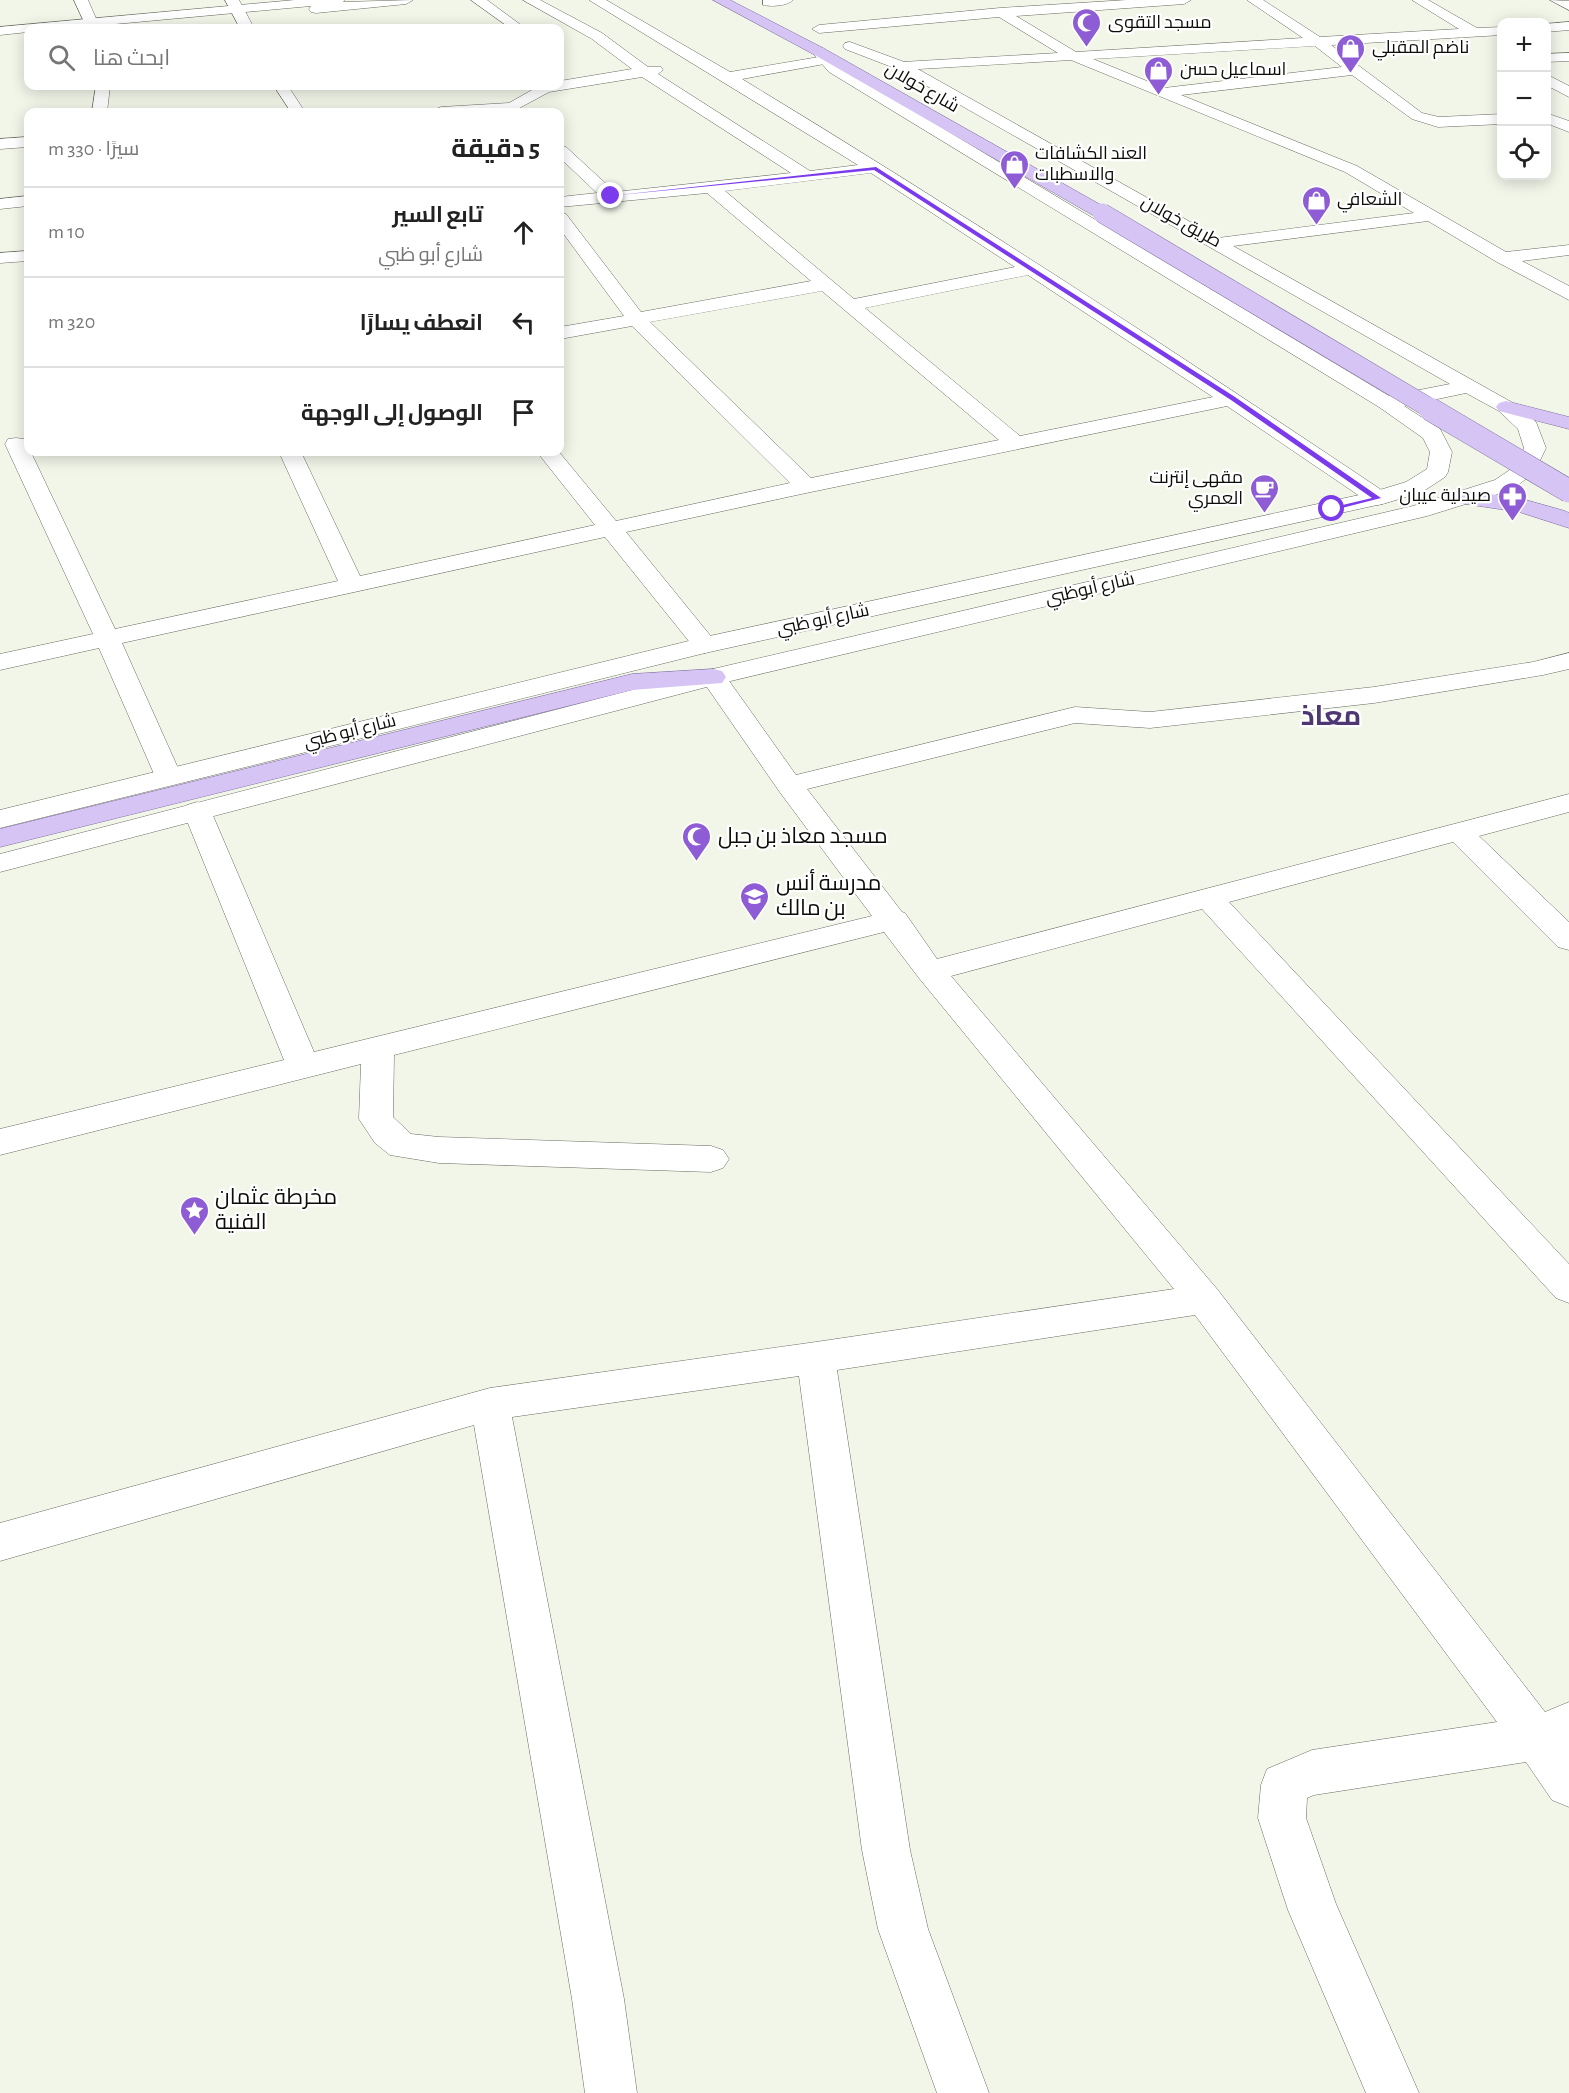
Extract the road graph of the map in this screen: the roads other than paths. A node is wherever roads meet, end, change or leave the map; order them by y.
1 (81, 0) edge
2 (338, 0) edge
3 (406, 0) edge
4 (478, 0) edge
5 (530, 0) edge
6 (597, 0) edge
7 (720, 0) edge
8 (1052, 0) edge
9 (1184, 0) edge
10 (1254, 0) edge
11 (1419, 0) edge
12 (1557, 0) edge
13 (766, 1) edge
14 (937, 5) dead end
15 (787, 6) edge
16 (1569, 6) edge
17 (1065, 8) junction
18 (1000, 12) junction
19 (239, 14) edge
20 (953, 16) junction
21 (1085, 19) dead end
22 (91, 23) junction
23 (80, 24) edge
24 (148, 24) edge
25 (512, 24) edge
26 (814, 26) joint
27 (1569, 26) edge
28 (1551, 28) edge
29 (24, 29) edge
30 (0, 31) edge
31 (1497, 31) edge
32 (1475, 32) junction
33 (24, 36) edge
34 (597, 36) junction
35 (0, 38) edge
36 (569, 40) dead end
37 (1124, 42) dead end
38 (1318, 42) junction
39 (1493, 44) dead end
40 (850, 46) junction
41 (1143, 53) junction
42 (822, 55) junction
43 (1075, 57) junction
44 (1569, 57) edge
45 (1551, 58) edge
46 (707, 64) junction
47 (902, 66) junction
48 (1354, 70) junction
49 (645, 72) junction
50 (729, 77) junction
51 (565, 81) edge
52 (1551, 81) edge
53 (103, 90) edge
54 (284, 90) edge
55 (542, 90) edge
56 (1163, 93) junction
57 (1569, 93) edge
58 (100, 108) edge
59 (295, 108) edge
60 (518, 108) edge
61 (1569, 112) edge
62 (1551, 115) edge
63 (1551, 118) edge
64 (1497, 119) edge
65 (1569, 127) edge
66 (24, 142) edge
67 (0, 144) edge
68 (564, 154) edge
69 (874, 168) junction
70 (806, 176) junction
71 (711, 188) junction
72 (611, 196) junction
73 (24, 201) edge
74 (564, 202) edge
75 (0, 204) edge
76 (1127, 208) joint
77 (1102, 213) joint
78 (1430, 216) junction
79 (564, 223) edge
80 (1218, 243) junction
81 (1569, 250) edge
82 (24, 256) edge
83 (0, 258) edge
84 (1503, 258) junction
85 (1031, 269) junction
86 (827, 285) junction
87 (1569, 294) edge
88 (851, 305) junction
89 (637, 320) junction
90 (564, 332) edge
91 (1470, 386) junction
92 (1233, 399) junction
93 (1386, 403) junction
94 (1506, 407) junction
95 (1569, 423) edge
96 (1015, 443) junction
97 (15, 444) edge
98 (1548, 453) dead end
99 (292, 456) edge
100 (551, 456) edge
101 (806, 486) junction
102 (1569, 491) edge
103 (1378, 498) junction
104 (1467, 498) junction
105 (1332, 509) junction
106 (1569, 521) edge
107 (1357, 526) junction
108 (611, 528) junction
109 (352, 584) junction
110 (107, 638) junction
111 (705, 645) junction
112 (1569, 661) edge
113 (0, 662) edge
114 (713, 677) junction
115 (168, 777) junction
116 (789, 785) junction
117 (1569, 803) edge
118 (197, 811) junction
119 (0, 819) edge
120 (1459, 831) junction
121 (0, 837) edge
122 (0, 863) edge
123 (1208, 897) junction
124 (894, 920) junction
125 (1569, 940) edge
126 (930, 971) junction
127 (378, 1048) junction
128 (304, 1067) junction
129 (0, 1142) edge
130 (711, 1159) dead end
131 (1569, 1288) edge
132 (1204, 1299) junction
133 (816, 1358) junction
134 (490, 1404) junction
135 (0, 1542) edge
136 (1553, 1731) edge
137 (1569, 1784) edge
138 (611, 2093) edge
139 (963, 2093) edge
140 (1393, 2093) edge

1 - 22 street
2 - 19 street
3 - 19 street
4 - 25 street
5 - 34 street
6 - 46 street
7 - 42 main road, شارع خولان
8 - 17 street
9 - 17 street
10 - 38 street
11 - 32 street
12 - 16 street
13 - 15 main road
14 - 20 street
17 - 18 street
17 - 21 street
18 - 20 street
18 - 43 street
19 - 22 street
19 - 24 street
20 - 26 street
22 - 23 street
26 - 40 main road, شارع خولان
27 - 28 street
29 - 30 street
31 - 32 street
32 - 38 street
32 - 39 street
33 - 35 street
34 - 36 street
34 - 49 street
37 - 41 street
38 - 41 street
38 - 48 street
40 - 47 street, طريق خولان
40 - 76 main road, شارع خولان
41 - 43 street
42 - 50 street
42 - 77 main road, شارع خولان
42 - 93 street
43 - 47 street
43 - 56 street
44 - 45 street
46 - 49 street
46 - 50 street
47 - 80 street, طريق خولان
48 - 56 street
48 - 64 street
49 - 51 street
49 - 70 street
50 - 69 street
52 - 57 street
53 - 58 street
54 - 59 street
55 - 60 street
56 - 78 street
61 - 62 street
63 - 65 street
66 - 67 street
68 - 72 street
69 - 70 street
69 - 85 street
70 - 71 street
71 - 72 street
71 - 86 street
72 - 74 street
73 - 75 street
76 - 98 main road, طريق خولان
77 - 102 main road, طريق خولان, bridge
78 - 80 street
78 - 84 street
79 - 89 street
80 - 91 street, طريق خولان
81 - 84 street
82 - 83 street
84 - 87 street
85 - 88 street
85 - 92 street
86 - 88 street
86 - 89 street
88 - 96 street
89 - 90 street
89 - 101 street
91 - 93 street
91 - 94 street, طريق خولان
92 - 96 street
92 - 103 street
93 - 103 street, شارع أبو ظبي
94 - 95 main road
94 - 104 street, طريق خولان
96 - 101 street
97 - 110 street
99 - 109 street
100 - 108 street
101 - 108 street
103 - 105 street, شارع أبو ظبي
104 - 106 main road
104 - 107 street, شارع أبوظبي
105 - 107 street
105 - 111 street, شارع أبو ظبي
107 - 114 street, شارع أبوظبي
108 - 109 street
108 - 111 street
109 - 110 street
110 - 113 street
110 - 115 street
111 - 115 street, شارع أبو ظبي
112 - 116 street
114 - 116 street
114 - 118 street, شارع أبوظبي
114 - 121 main road
115 - 119 street, شارع أبو ظبي
116 - 124 street
117 - 120 street
118 - 122 street, شارع أبوظبي
118 - 128 street
120 - 123 street
120 - 125 street
123 - 126 street
123 - 131 street
124 - 126 street
124 - 127 street
126 - 132 street
127 - 128 street
127 - 130 street
128 - 129 street
132 - 133 street
132 - 136 street
133 - 134 street
133 - 139 street
134 - 135 street
134 - 138 street
136 - 137 street
136 - 140 street

